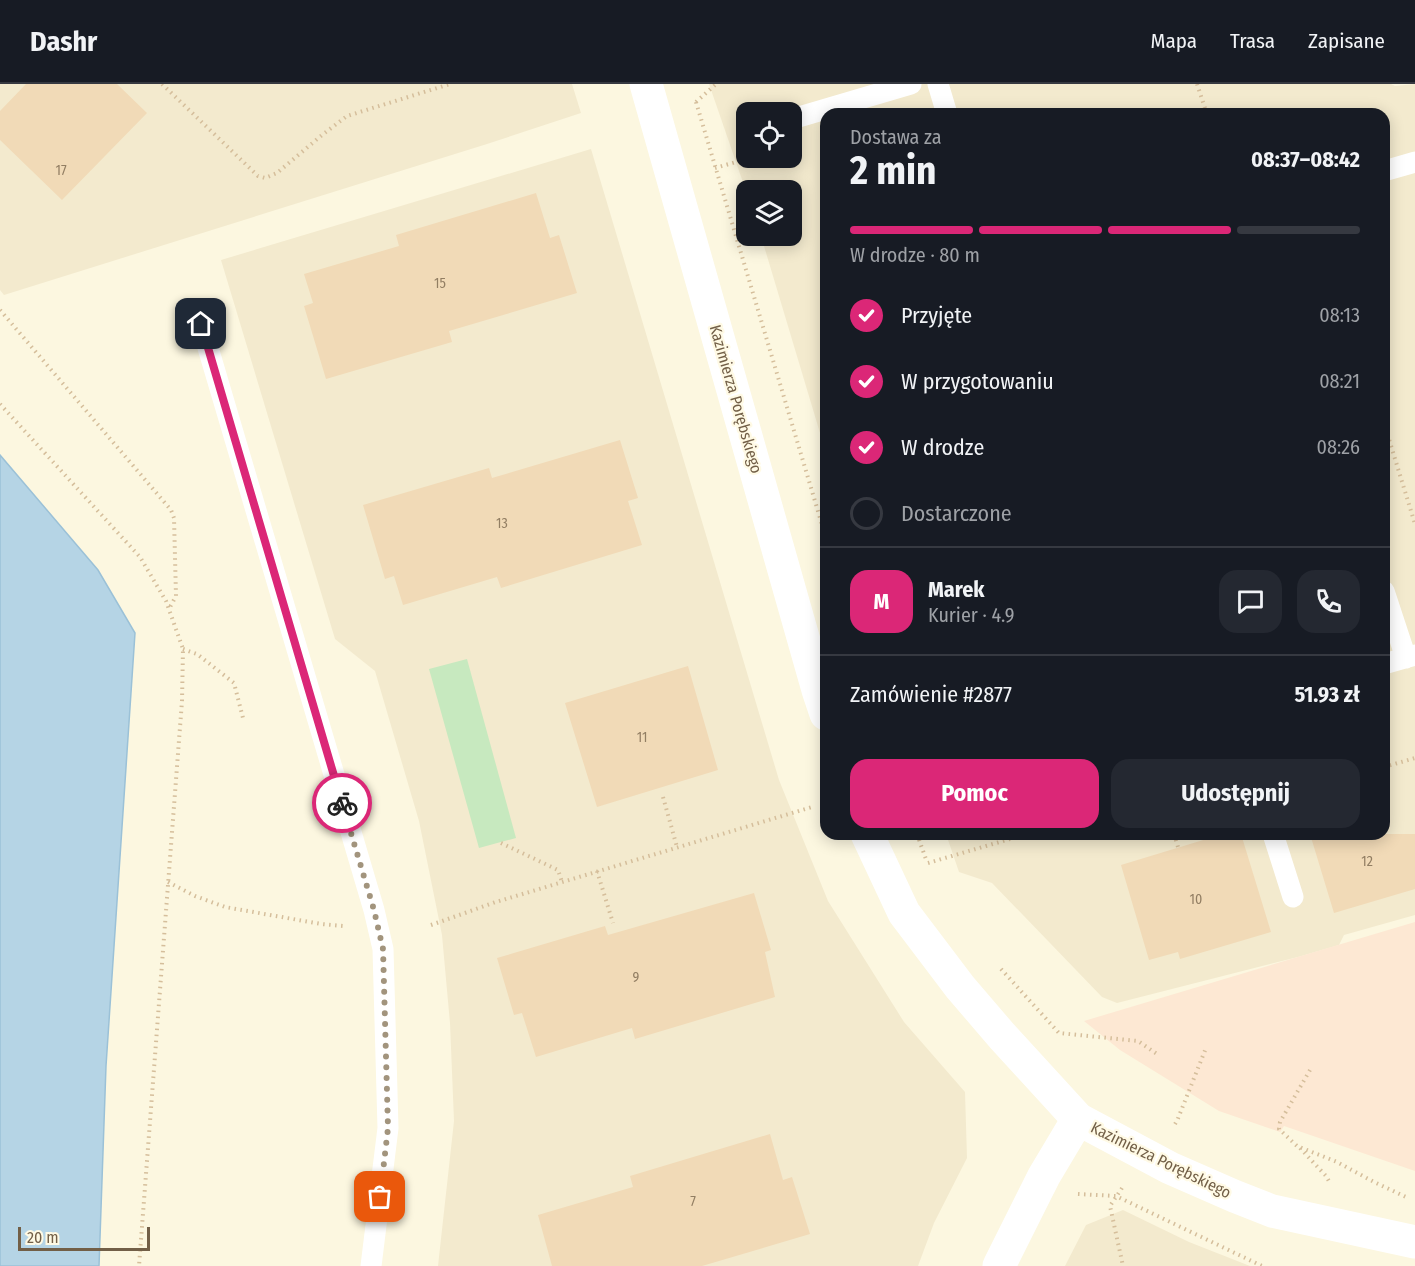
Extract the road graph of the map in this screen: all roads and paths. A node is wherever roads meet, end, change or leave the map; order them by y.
1 (162, 84) edge
2 (450, 84) edge
3 (646, 84) edge
4 (716, 84) edge
5 (911, 84) edge
6 (938, 84) edge
7 (1197, 84) edge
8 (693, 93) dead end
9 (696, 102) junction
10 (829, 108) edge
11 (945, 108) edge
12 (1205, 108) edge
13 (820, 111) edge
14 (802, 116) edge
15 (736, 162) edge
16 (1415, 162) edge
17 (715, 168) junction
18 (1390, 169) edge
19 (0, 310) edge
20 (201, 324) dead end
21 (0, 404) edge
22 (1390, 443) edge
23 (820, 518) edge
24 (1415, 524) edge
25 (1390, 606) edge
26 (169, 609) junction
27 (183, 649) junction
28 (1411, 657) edge
29 (1390, 662) edge
30 (820, 695) edge
31 (243, 718) dead end
32 (1415, 758) edge
33 (1390, 765) edge
34 (663, 797) dead end
35 (812, 807) dead end
36 (870, 840) edge
37 (919, 840) edge
38 (1007, 840) edge
39 (1176, 840) edge
40 (1275, 840) edge
41 (501, 843) dead end
42 (678, 847) junction
43 (1178, 848) dead end
44 (928, 863) junction
45 (597, 871) junction
46 (929, 873) dead end
47 (168, 882) junction
48 (562, 882) junction
49 (1293, 897) dead end
50 (612, 923) dead end
51 (431, 925) dead end
52 (378, 930) junction
53 (995, 962) dead end
54 (1206, 1048) dead end
55 (1157, 1054) dead end
56 (1310, 1070) dead end
57 (1078, 1119) junction
58 (1177, 1121) dead end
59 (1297, 1146) junction
60 (1335, 1190) dead end
61 (1077, 1194) dead end
62 (1116, 1196) junction
63 (1409, 1198) dead end
64 (1415, 1242) edge
65 (139, 1266) edge
66 (371, 1266) edge
67 (999, 1266) edge
68 (1123, 1266) edge
69 (1261, 1266) edge

1 - 2 path
3 - 30 street, Kazimierza Porębskiego
4 - 9 path
5 - 10 lane
6 - 11 lane
7 - 12 path
8 - 9 path
9 - 17 path
13 - 14 lane
15 - 17 path
16 - 18 lane
17 - 23 path
19 - 26 path
20 - 52 lane
21 - 26 path
22 - 24 path
25 - 28 lane
26 - 27 path
27 - 31 path
27 - 47 path
28 - 29 lane
32 - 33 path
34 - 42 path
35 - 42 path
36 - 57 street, Kazimierza Porębskiego
37 - 44 path
38 - 44 path
39 - 43 path
40 - 49 lane
41 - 48 path
42 - 45 path
44 - 46 path
45 - 48 path
45 - 50 path
47 - 52 path
47 - 65 path
48 - 51 path
52 - 66 lane
53 - 55 path
54 - 58 path
56 - 59 path
57 - 64 street, Kazimierza Porębskiego
57 - 67 street
59 - 60 path
59 - 63 path
61 - 62 path
62 - 68 path
62 - 69 path

